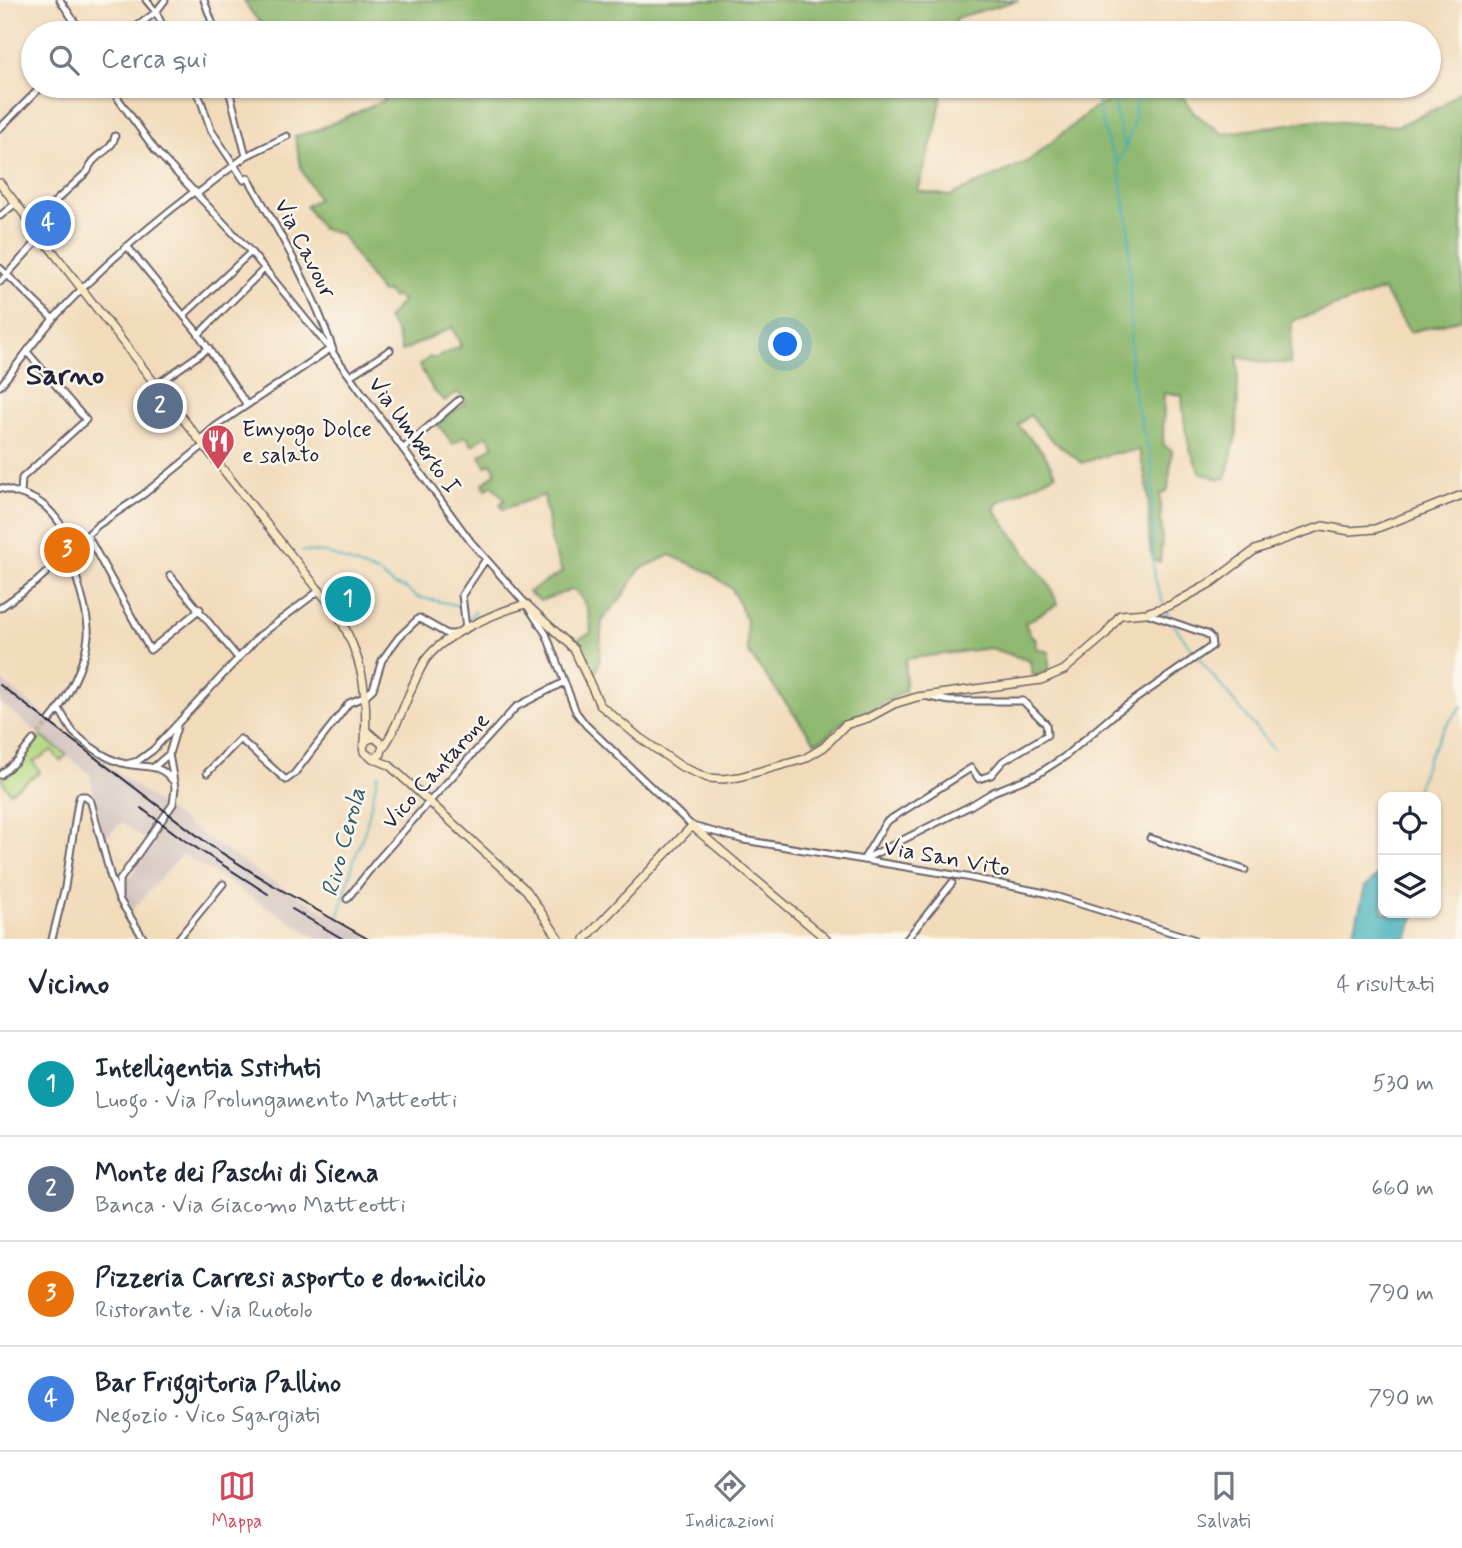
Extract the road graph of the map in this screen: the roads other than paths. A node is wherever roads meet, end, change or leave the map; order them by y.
1 (60, 0) edge
2 (146, 0) edge
3 (165, 0) edge
4 (204, 0) edge
5 (156, 12) junction
6 (74, 21) edge
7 (144, 21) edge
8 (160, 21) edge
9 (212, 21) edge
10 (30, 98) edge
11 (118, 98) edge
12 (199, 98) edge
13 (232, 98) edge
14 (0, 128) edge
15 (115, 136) dead end
16 (287, 136) dead end
17 (246, 156) junction
18 (234, 164) junction
19 (0, 183) edge
20 (196, 192) junction
21 (16, 203) junction
22 (0, 216) edge
23 (28, 220) junction
24 (41, 237) junction
25 (127, 246) junction
26 (251, 252) junction
27 (0, 268) edge
28 (264, 269) junction
29 (6, 275) junction
30 (0, 282) edge
31 (82, 289) junction
32 (184, 315) junction
33 (53, 319) junction
34 (199, 334) junction
35 (209, 348) junction
36 (330, 349) junction
37 (390, 350) dead end
38 (27, 352) junction
39 (336, 357) junction
40 (350, 376) junction
41 (156, 385) junction
42 (0, 386) edge
43 (459, 400) dead end
44 (247, 405) junction
45 (202, 443) junction
46 (403, 449) junction
47 (0, 488) edge
48 (22, 493) junction
49 (1462, 495) edge
50 (87, 535) junction
51 (69, 551) junction
52 (486, 559) junction
53 (170, 575) dead end
54 (320, 590) junction
55 (526, 604) junction
56 (0, 608) edge
57 (200, 609) junction
58 (1146, 613) junction
59 (466, 629) junction
60 (456, 634) junction
61 (238, 658) junction
62 (564, 682) junction
63 (926, 696) junction
64 (364, 697) junction
65 (59, 709) junction
66 (50, 720) tunnel mouth
67 (178, 724) junction
68 (365, 729) junction
69 (391, 737) junction
70 (374, 738) junction
71 (33, 740) tunnel mouth
72 (365, 743) junction
73 (153, 750) junction
74 (383, 750) junction
75 (169, 754) junction
76 (372, 758) junction
77 (126, 764) junction
78 (389, 765) junction
79 (154, 767) junction
80 (207, 773) dead end
81 (0, 775) edge
82 (172, 780) junction
83 (429, 802) junction
84 (692, 826) junction
85 (1150, 838) dead end
86 (863, 860) junction
87 (1245, 870) dead end
88 (952, 883) dead end
89 (223, 884) dead end
90 (347, 899) dead end
91 (119, 900) junction
92 (52, 939) edge
93 (144, 939) edge
94 (177, 939) edge
95 (559, 939) edge
96 (585, 939) edge
97 (826, 939) edge
98 (906, 939) edge
99 (1193, 939) edge

1 - 6 street
2 - 5 street
3 - 5 street
4 - 9 street
5 - 7 street
5 - 8 street
10 - 14 street
11 - 20 street, Via Umberto I
12 - 18 street, Via Cavour
13 - 17 street
15 - 23 street
16 - 17 street
17 - 18 street
18 - 20 street
18 - 39 street, Via Cavour
19 - 21 street
20 - 25 street
20 - 26 street, Via Umberto I
21 - 22 street
21 - 23 street
23 - 24 street
24 - 29 street
24 - 31 street
25 - 31 street
25 - 32 street
26 - 28 street, Via Umberto I
26 - 32 street
27 - 29 street
28 - 34 street
28 - 36 street, Via Umberto I
29 - 30 street
29 - 33 street
31 - 33 street
31 - 41 street
32 - 34 street
33 - 38 street
34 - 35 street
35 - 41 street
35 - 44 street
36 - 39 street, Via Umberto I
36 - 44 street
37 - 40 street
38 - 42 street
38 - 48 street
39 - 40 street, Via Umberto I
40 - 46 street, Via Umberto I
41 - 45 street
43 - 46 street
44 - 45 street
45 - 50 street
45 - 54 street
46 - 52 street, Via Umberto I
47 - 48 street
48 - 51 street
49 - 58 street
50 - 51 street
50 - 57 street
51 - 56 street
51 - 65 street
52 - 55 street, Via Umberto I
52 - 59 street
53 - 57 street
54 - 61 street
54 - 64 street
55 - 59 street
55 - 62 street, Via Umberto I
55 - 63 street
57 - 61 street
58 - 63 street
58 - 86 street
59 - 60 street
60 - 64 street
60 - 69 street
61 - 67 street
62 - 83 street, Vico Cantarone
62 - 84 street, Via Umberto I
63 - 86 street
64 - 68 street
64 - 80 street
65 - 66 street
65 - 77 street
67 - 73 street
67 - 75 street
68 - 70 street
68 - 72 street
69 - 70 street
69 - 74 street
70 - 72 street
70 - 74 street
71 - 81 street
72 - 76 street
73 - 77 street
73 - 79 street
74 - 76 street
74 - 78 street
75 - 79 street
75 - 82 street
76 - 78 street
77 - 79 street
78 - 83 street
79 - 82 street
82 - 91 street
83 - 90 street, Vico Cantarone
83 - 95 street
84 - 86 street, Via San Vito
84 - 96 street
84 - 97 street
85 - 87 street
86 - 99 street, Via San Vito
88 - 98 street
89 - 94 street
91 - 92 street
91 - 93 street

